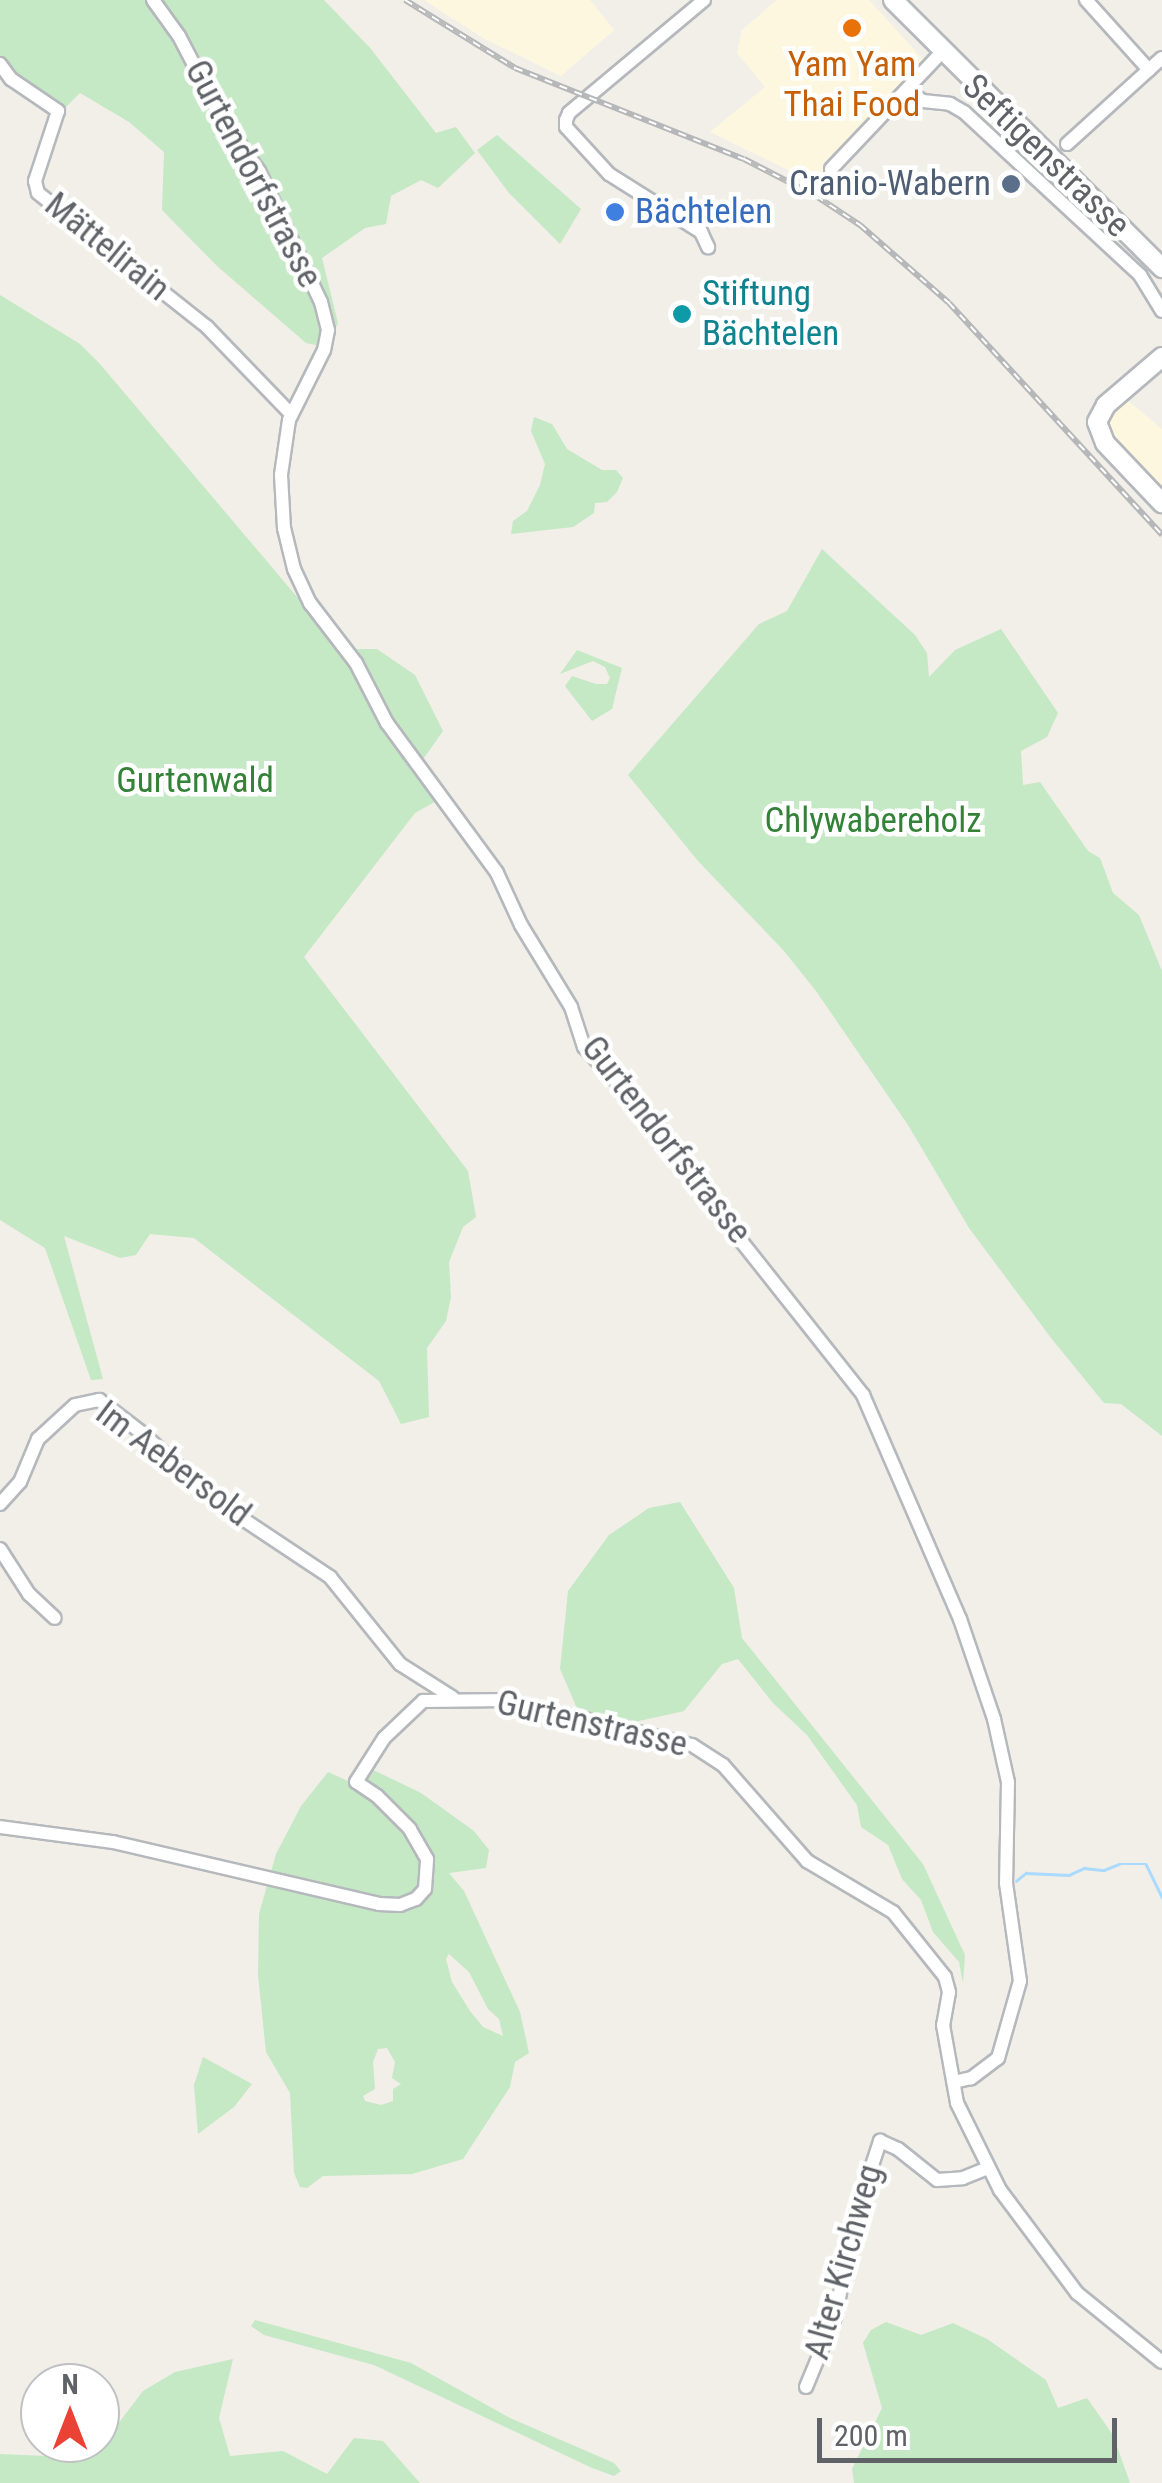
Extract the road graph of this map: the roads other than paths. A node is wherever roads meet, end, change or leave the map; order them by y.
1 (153, 0) edge
2 (704, 0) edge
3 (893, 0) edge
4 (1086, 0) edge
5 (942, 53) junction
6 (1162, 58) edge
7 (0, 64) edge
8 (1149, 70) junction
9 (907, 90) junction
10 (1067, 144) dead end
11 (831, 169) dead end
12 (708, 247) dead end
13 (1161, 267) edge
14 (1162, 311) edge
15 (1162, 357) edge
16 (291, 414) junction
17 (1162, 503) edge
18 (0, 1504) edge
19 (0, 1549) edge
20 (55, 1618) dead end
21 (452, 1697) junction
22 (0, 1827) edge
23 (953, 2082) junction
24 (988, 2168) junction
25 (1162, 2362) edge
26 (806, 2387) dead end

1 - 16 street, Gurtendorfstrasse
2 - 12 street
3 - 5 main road, Seftigenstrasse
4 - 8 street
5 - 9 street
5 - 13 main road, Seftigenstrasse
6 - 8 street
7 - 16 street, Mättelirain
8 - 10 street
9 - 11 street
9 - 14 street
15 - 17 main road
16 - 23 street, Gurtendorfstrasse
18 - 21 street, Im Aebersold
19 - 20 street
21 - 22 street, Gurtenstrasse
21 - 23 street, Gurtenstrasse
23 - 24 street, Gurtenstrasse
24 - 25 street, Gurtenstrasse
24 - 26 street, Alter Kirchweg

